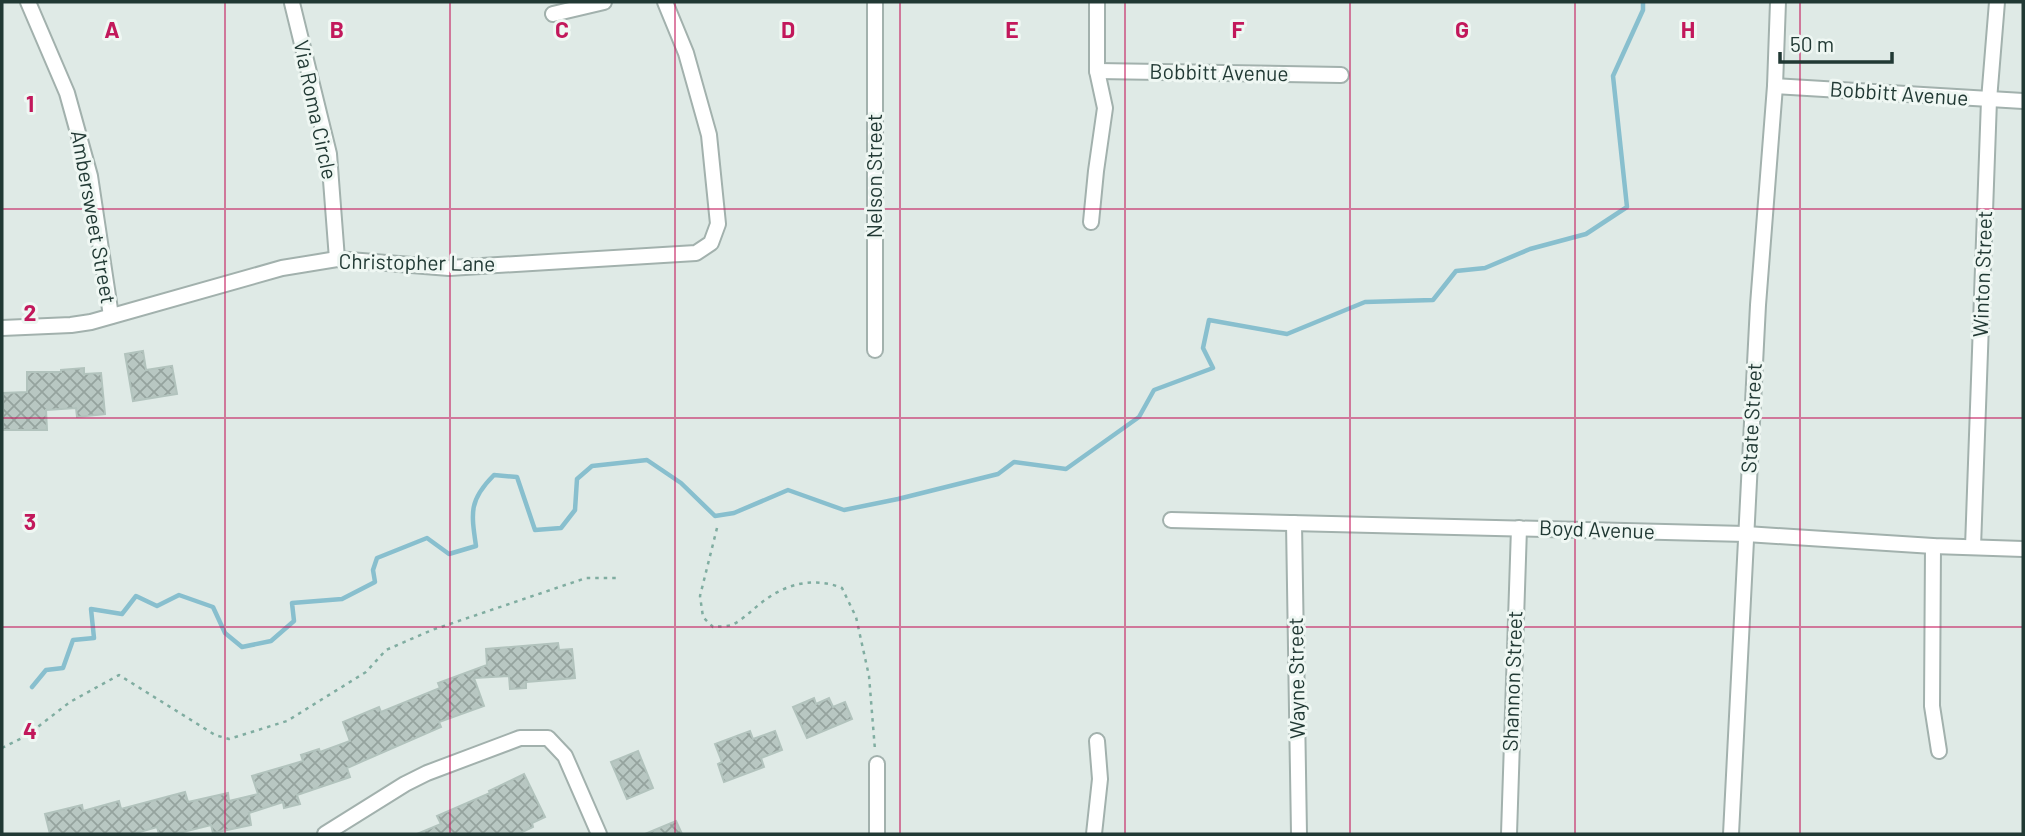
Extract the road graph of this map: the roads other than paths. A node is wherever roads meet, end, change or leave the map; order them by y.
1 (28, 2) edge
2 (604, 2) edge
3 (665, 2) edge
4 (875, 2) edge
5 (1097, 2) edge
6 (1778, 2) edge
7 (1997, 2) edge
8 (292, 3) edge
9 (553, 14) dead end
10 (1097, 71) junction
11 (1341, 75) dead end
12 (1775, 86) junction
13 (1989, 100) junction
14 (2023, 102) edge
15 (1091, 222) dead end
16 (337, 259) junction
17 (111, 316) junction
18 (2, 328) edge
19 (874, 350) dead end
20 (1171, 520) dead end
21 (1294, 523) junction
22 (1519, 528) junction
23 (1746, 534) junction
24 (1933, 546) junction
25 (1973, 547) junction
26 (2023, 549) edge
27 (1097, 741) dead end
28 (1939, 751) dead end
29 (877, 764) road end
30 (325, 834) edge
31 (598, 834) edge
32 (877, 834) edge
33 (1094, 834) edge
34 (1299, 834) edge
35 (1509, 834) edge
36 (1731, 834) edge

1 - 17 street, Ambersweet Street
2 - 9 street
3 - 16 street, Christopher Lane
4 - 19 street, Nelson Street
5 - 10 street
6 - 12 street, State Street
7 - 13 street, Winton Street
8 - 16 street, Via Roma Circle
10 - 11 street, Bobbitt Avenue
10 - 15 street
12 - 13 street, Bobbitt Avenue
12 - 23 street, State Street
13 - 14 street, Bobbitt Avenue
13 - 25 street, Winton Street
16 - 17 street, Christopher Lane
17 - 18 street, Christopher Lane
20 - 21 street, Boyd Avenue
21 - 22 street, Boyd Avenue
21 - 34 street, Wayne Street
22 - 23 street, Boyd Avenue
22 - 35 street, Shannon Street
23 - 24 street, Boyd Avenue
23 - 36 street, State Street
24 - 25 street, Boyd Avenue
24 - 28 street
25 - 26 street, Boyd Avenue
27 - 33 street
29 - 32 street
30 - 31 street

